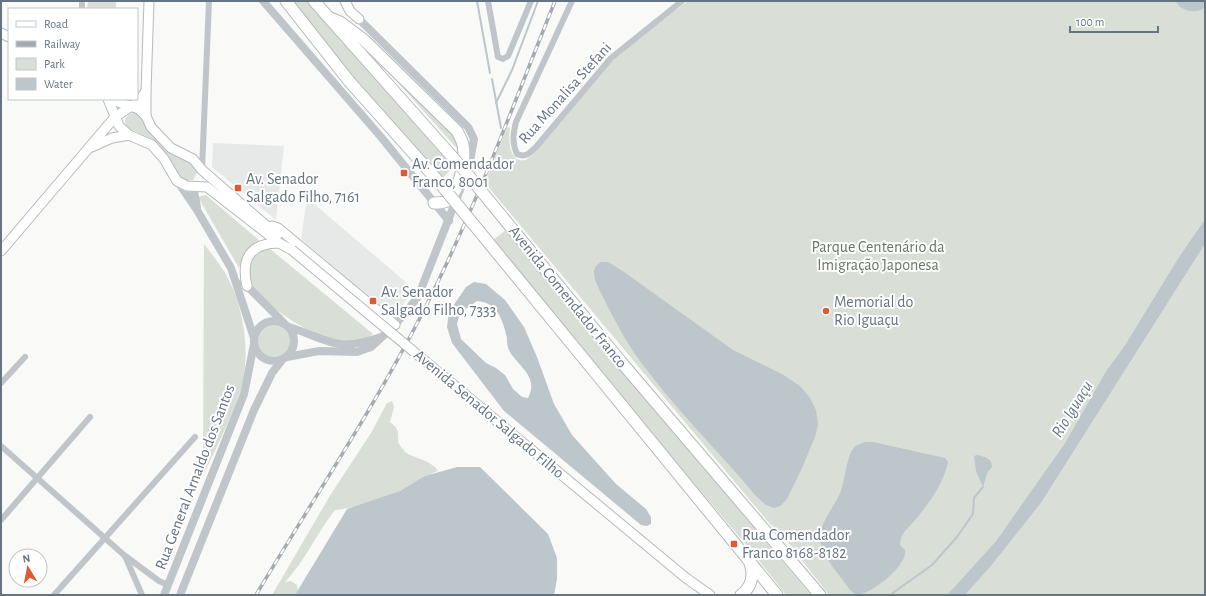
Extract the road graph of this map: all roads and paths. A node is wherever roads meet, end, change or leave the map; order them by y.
1 (149, 1) edge
2 (210, 1) edge
3 (263, 1) edge
4 (286, 1) edge
5 (314, 1) edge
6 (345, 1) edge
7 (350, 1) edge
8 (488, 1) edge
9 (531, 1) edge
10 (572, 1) edge
11 (682, 1) edge
12 (328, 17) junction
13 (359, 19) junction
14 (146, 91) junction
15 (109, 100) edge
16 (112, 100) edge
17 (132, 107) junction
18 (146, 116) junction
19 (115, 117) junction
20 (129, 135) junction
21 (89, 148) junction
22 (202, 170) junction
23 (177, 181) junction
24 (193, 186) junction
25 (437, 207) junction
26 (197, 210) junction
27 (453, 211) junction
28 (449, 221) junction
29 (264, 223) junction
30 (279, 243) junction
31 (1, 250) edge
32 (292, 250) junction
33 (231, 268) junction
34 (247, 286) junction
35 (286, 325) junction
36 (395, 325) junction
37 (384, 336) junction
38 (254, 341) junction
39 (25, 357) dead end
40 (284, 359) junction
41 (1, 383) edge
42 (90, 417) dead end
43 (195, 438) dead end
44 (1, 446) edge
45 (38, 478) junction
46 (1, 520) edge
47 (189, 534) junction
48 (106, 537) junction
49 (203, 538) junction
50 (124, 555) junction
51 (747, 557) junction
52 (686, 578) junction
53 (168, 585) junction
54 (54, 595) edge
55 (142, 595) edge
56 (164, 595) edge
57 (180, 595) edge
58 (702, 595) edge
59 (710, 595) edge
60 (741, 595) edge
61 (777, 595) edge
62 (820, 595) edge

1 - 14 main road
2 - 22 street
3 - 25 street
4 - 51 highway, Avenida Comendador Franco, bridge
5 - 12 highway, Avenida Comendador Franco
6 - 13 main road
7 - 13 main road
8 - 9 street
10 - 11 street, Rua Monalisa Stefani
12 - 25 highway
12 - 62 highway, Avenida Comendador Franco, bridge
13 - 27 street
14 - 17 main road
14 - 18 main road
15 - 19 main road
16 - 17 main road, Avenida Senador Salgado Filho
17 - 18 main road, Avenida Senador Salgado Filho
17 - 19 main road
18 - 22 main road, Avenida Senador Salgado Filho
19 - 20 main road
19 - 21 main road
20 - 21 main road
20 - 23 main road
21 - 31 main road
22 - 24 main road
22 - 29 main road, Avenida Senador Salgado Filho
23 - 24 main road, Avenida Senador Salgado Filho
23 - 26 street
24 - 26 street
24 - 30 main road, Avenida Senador Salgado Filho
25 - 27 street
25 - 28 street
26 - 33 street
27 - 28 street
28 - 36 street
29 - 32 main road, Avenida Senador Salgado Filho
29 - 36 main road
30 - 32 main road, Avenida Senador Salgado Filho
30 - 34 main road
32 - 52 main road, Avenida Senador Salgado Filho, bridge
33 - 34 street
33 - 38 street
34 - 35 street
35 - 37 street
35 - 38 street
35 - 40 street
36 - 37 street
37 - 40 street
38 - 40 street
38 - 47 street, Rua General Arnaldo dos Santos
39 - 41 street
40 - 49 street, Rua General Arnaldo dos Santos
42 - 45 street
43 - 48 street
44 - 45 street
45 - 46 street
45 - 48 street
47 - 49 street
47 - 53 street, Rua General Arnaldo dos Santos
48 - 50 street
48 - 54 street
49 - 57 street, Rua General Arnaldo dos Santos
50 - 53 street
50 - 55 street
51 - 60 highway
51 - 61 highway, Avenida Comendador Franco
52 - 58 main road, Avenida Senador Salgado Filho
52 - 59 main road, Avenida Senador Salgado Filho
53 - 56 street, Rua General Arnaldo dos Santos

